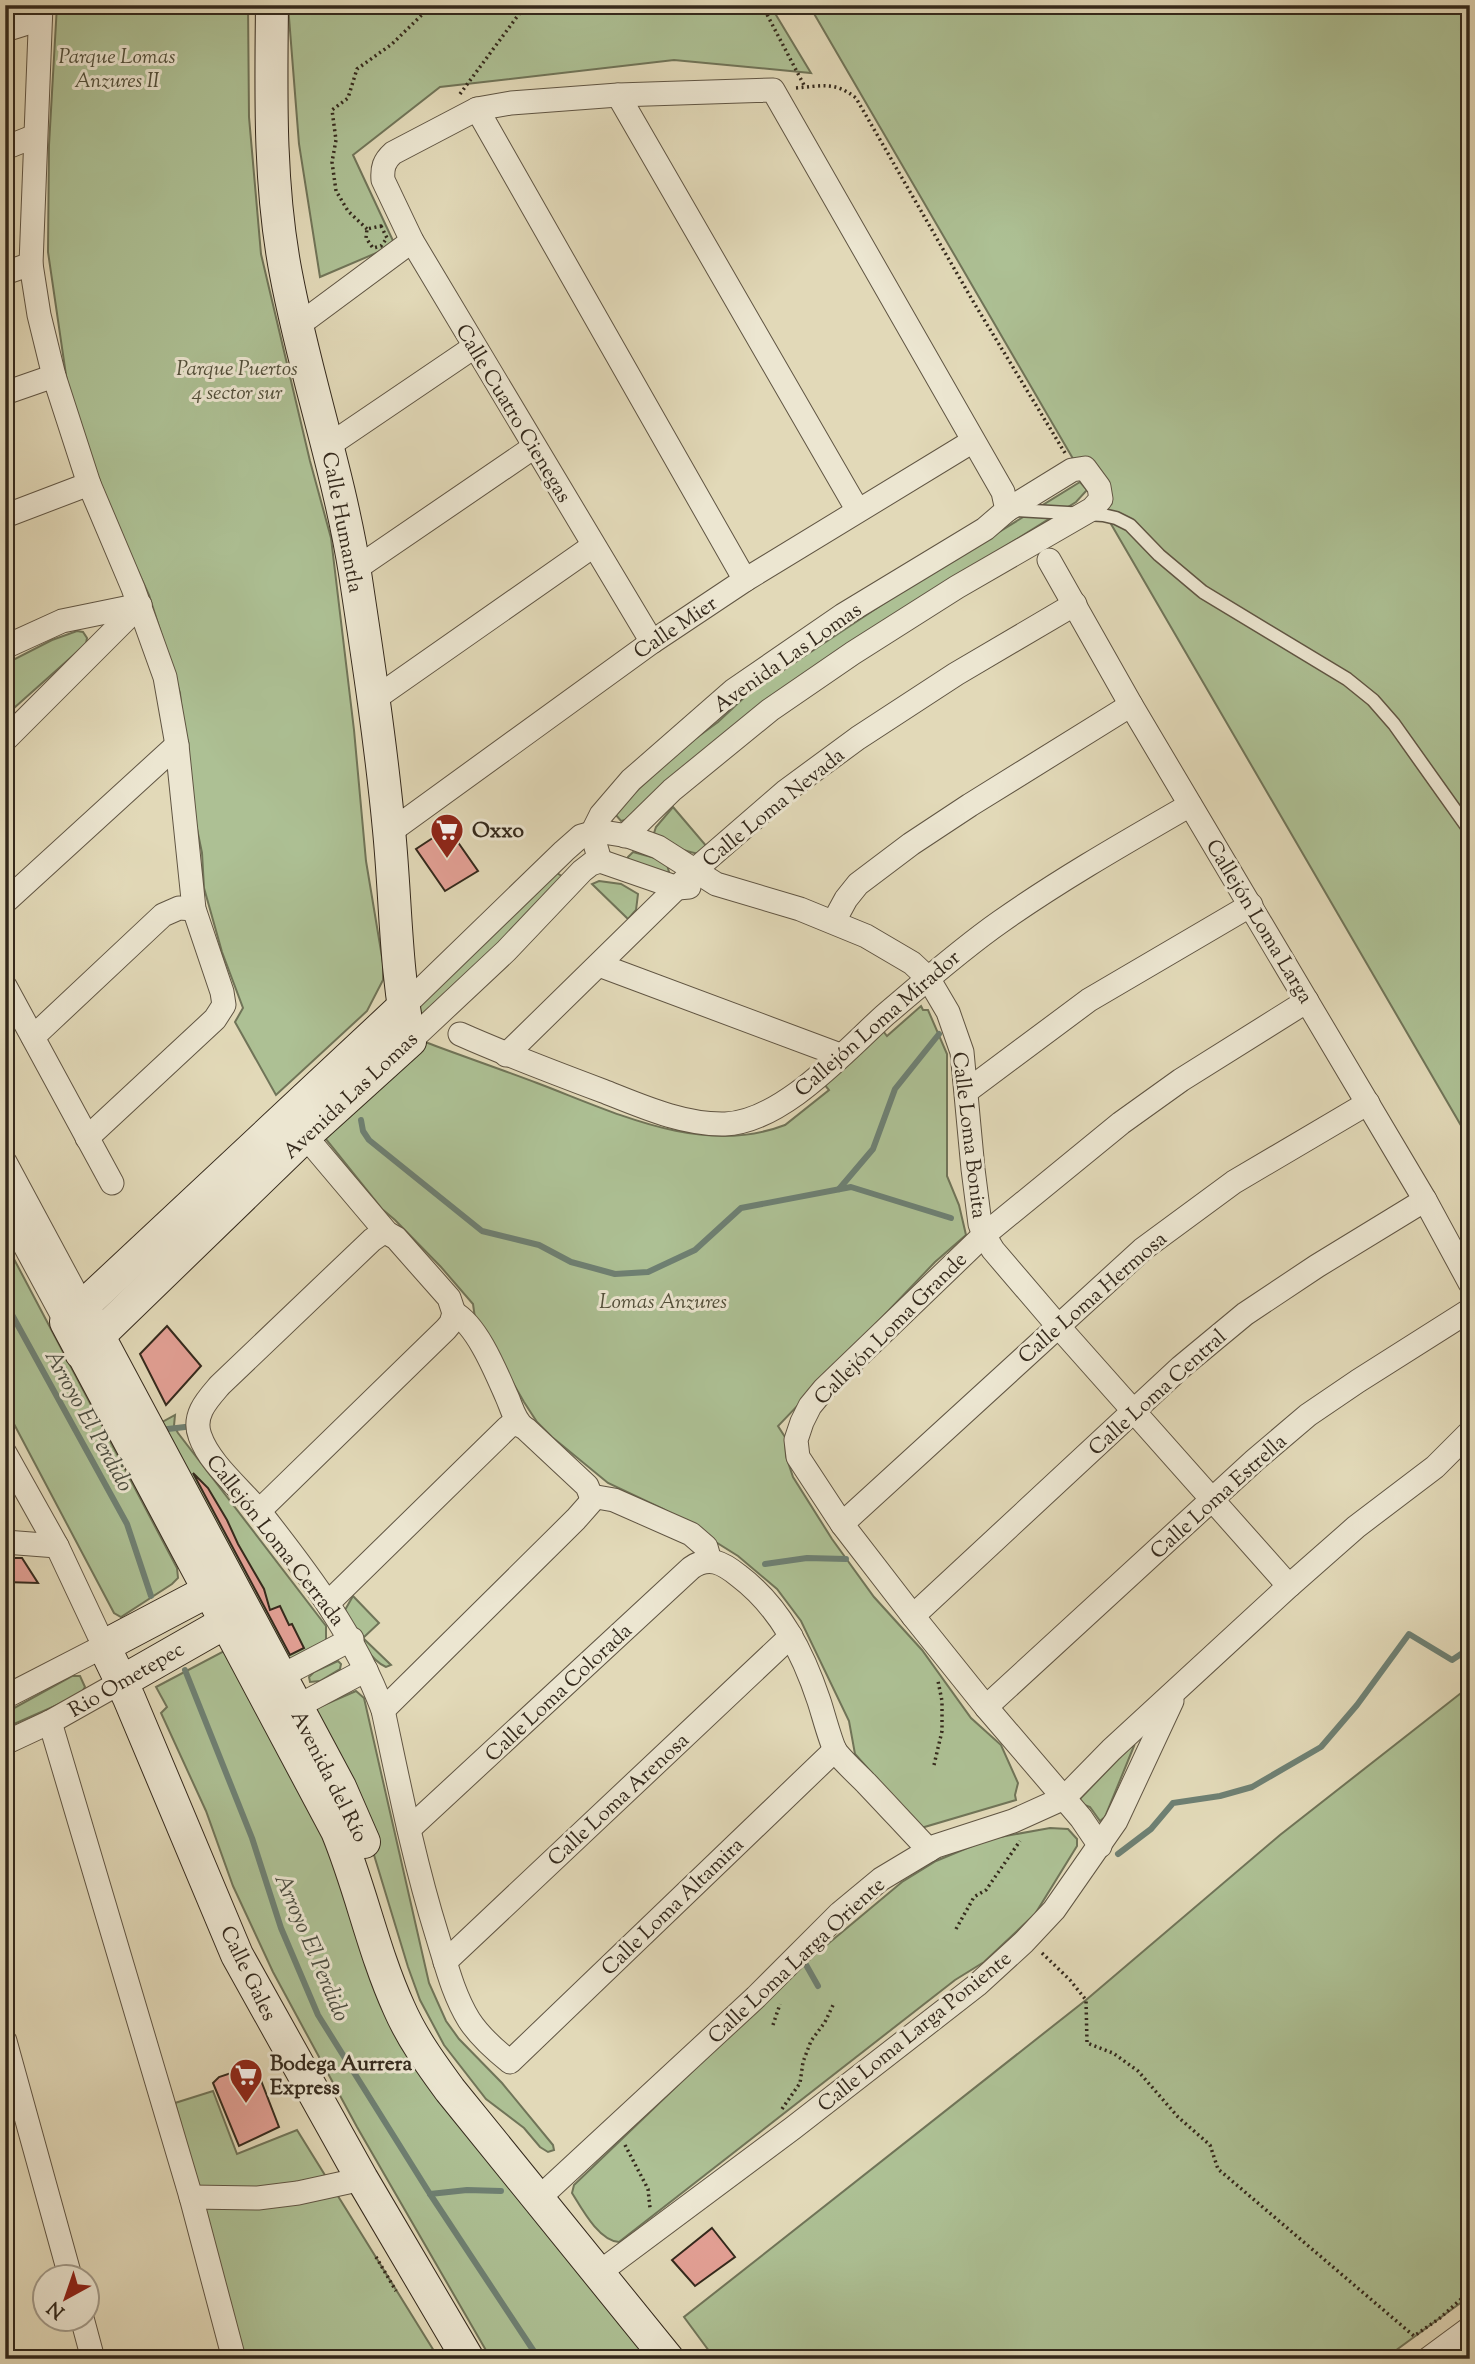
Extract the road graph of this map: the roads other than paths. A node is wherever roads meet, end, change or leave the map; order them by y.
1 (272, 5) edge
2 (40, 12) edge
3 (5, 30) edge
4 (618, 96) junction
5 (477, 109) junction
6 (35, 136) junction
7 (5, 148) edge
8 (412, 241) junction
9 (31, 264) junction
10 (5, 273) edge
11 (296, 327) junction
12 (474, 347) junction
13 (54, 376) junction
14 (5, 393) edge
15 (973, 441) junction
16 (328, 446) junction
17 (534, 447) junction
18 (89, 484) junction
19 (857, 509) junction
20 (1007, 510) junction
21 (1085, 514) junction
22 (5, 516) edge
23 (593, 546) junction
24 (1049, 560) dead end
25 (355, 570) junction
26 (745, 580) junction
27 (1075, 604) junction
28 (140, 606) junction
29 (652, 642) junction
30 (5, 647) edge
31 (373, 700) junction
32 (1131, 705) junction
33 (5, 740) edge
34 (177, 745) junction
35 (1190, 805) junction
36 (1470, 831) edge
37 (390, 832) junction
38 (592, 833) junction
39 (625, 836) junction
40 (600, 861) junction
41 (696, 869) junction
42 (716, 884) junction
43 (677, 888) junction
44 (5, 902) edge
45 (1251, 905) junction
46 (194, 909) junction
47 (834, 921) junction
48 (599, 965) junction
49 (928, 978) junction
50 (5, 986) edge
51 (1307, 1001) junction
52 (403, 1007) junction
53 (460, 1034) dead end
54 (33, 1037) junction
55 (410, 1041) junction
56 (506, 1055) junction
57 (840, 1055) junction
58 (967, 1091) junction
59 (1368, 1103) junction
60 (305, 1136) junction
61 (87, 1138) junction
62 (5, 1162) edge
63 (112, 1183) dead end
64 (1425, 1200) junction
65 (5, 1209) edge
66 (387, 1233) junction
67 (984, 1235) junction
68 (1470, 1283) edge
69 (1470, 1310) edge
70 (454, 1313) junction
71 (75, 1315) junction
72 (1058, 1326) junction
73 (90, 1344) junction
74 (1134, 1410) junction
75 (519, 1425) junction
76 (1470, 1432) edge
77 (5, 1453) edge
78 (591, 1496) junction
79 (1213, 1500) junction
80 (259, 1511) junction
81 (842, 1524) junction
82 (5, 1542) edge
83 (57, 1546) junction
84 (710, 1561) junction
85 (1289, 1586) junction
86 (211, 1590) junction
87 (328, 1603) junction
88 (913, 1616) junction
89 (228, 1620) junction
90 (791, 1636) junction
91 (118, 1639) junction
92 (352, 1639) junction
93 (366, 1670) junction
94 (121, 1682) junction
95 (270, 1682) junction
96 (1178, 1690) junction
97 (5, 1697) edge
98 (986, 1707) junction
99 (383, 1710) junction
100 (286, 1712) junction
101 (50, 1722) junction
102 (5, 1743) edge
103 (835, 1750) junction
104 (1064, 1797) junction
105 (409, 1829) junction
106 (1100, 1846) junction
107 (929, 1850) junction
108 (445, 1962) junction
109 (5, 2041) edge
110 (510, 2062) joint
111 (362, 2179) junction
112 (546, 2192) junction
113 (191, 2197) junction
114 (67, 2262) edge
115 (607, 2266) junction
116 (1470, 2328) edge
117 (86, 2332) edge
118 (93, 2359) edge
119 (234, 2359) edge
120 (468, 2359) edge
121 (668, 2359) edge
122 (693, 2359) edge
123 (1428, 2359) edge

1 - 11 street, Calle Humantla
2 - 3 street
2 - 6 street
4 - 5 street
4 - 15 street
4 - 19 street
5 - 8 street, Calle Cuatro Cienegas
5 - 26 street
6 - 7 street
6 - 9 street
8 - 11 street
8 - 12 street, Calle Cuatro Cienegas
9 - 10 street
9 - 13 street
11 - 16 street, Calle Humantla
12 - 16 street
12 - 17 street, Calle Cuatro Cienegas
13 - 14 street
13 - 18 street
15 - 19 street, Calle Mier
15 - 20 street
16 - 25 street, Calle Humantla
17 - 23 street, Calle Cuatro Cienegas
17 - 25 street
18 - 22 street
18 - 28 street
19 - 26 street, Calle Mier
20 - 21 lane
20 - 21 street, Avenida Las Lomas
20 - 38 street, Avenida Las Lomas
21 - 36 lane
21 - 39 street
23 - 29 street, Calle Cuatro Cienegas
23 - 31 street
24 - 27 street, Callejón Loma Larga
25 - 31 street, Calle Humantla
26 - 29 street, Calle Mier
27 - 32 street, Callejón Loma Larga
27 - 41 street, Calle Loma Nevada
28 - 30 street
28 - 33 street
28 - 34 street
29 - 37 street, Calle Mier
31 - 37 street, Calle Humantla
32 - 35 street, Callejón Loma Larga
32 - 47 street
34 - 44 street
34 - 46 street
35 - 45 street, Callejón Loma Larga
35 - 49 street, Callejón Loma Mirador
37 - 52 street, Calle Humantla
38 - 39 street, Calle Loma Bonita
38 - 40 street
38 - 52 street, Avenida Las Lomas
39 - 41 street, Calle Loma Bonita
40 - 43 street, Calle Loma Bonita
40 - 55 street, Avenida Las Lomas
41 - 42 street, Calle Loma Bonita
41 - 43 street, Calle Loma Nevada
42 - 43 street, Calle Loma Bonita
42 - 47 street, Calle Loma Bonita
43 - 48 street, Calle Loma Nevada
45 - 51 street, Callejón Loma Larga
45 - 58 street
46 - 54 street
46 - 61 street
47 - 49 street, Calle Loma Bonita
48 - 56 street, Calle Loma Nevada
48 - 57 street
49 - 57 street, Callejón Loma Mirador
49 - 58 street, Calle Loma Bonita
50 - 54 street
51 - 59 street, Callejón Loma Larga
51 - 67 street, Callejón Loma Grande
52 - 55 street, Calle Humantla
52 - 71 street, Avenida Las Lomas
53 - 56 street, Callejón Loma Mirador
54 - 61 street
55 - 60 street, Avenida Las Lomas
56 - 57 street, Callejón Loma Mirador
58 - 67 street, Calle Loma Bonita
59 - 64 street, Callejón Loma Larga
59 - 72 street, Calle Loma Hermosa
60 - 66 street
60 - 73 street, Avenida Las Lomas
61 - 63 street
62 - 71 street, Avenida del Río
64 - 68 street, Callejón Loma Larga
64 - 74 street, Calle Loma Central
65 - 71 street, Avenida del Río
66 - 70 street
66 - 80 street, Callejón Loma Cerrada
67 - 72 street, Calle Loma Bonita
67 - 81 street, Callejón Loma Grande
69 - 79 street, Calle Loma Estrella
70 - 75 street
70 - 80 street
71 - 73 street, Avenida del Río
72 - 74 street, Calle Loma Bonita
72 - 81 street, Calle Loma Hermosa
73 - 86 street, Avenida del Río
74 - 79 street, Calle Loma Bonita
74 - 88 street, Calle Loma Central
75 - 78 street
75 - 87 street
76 - 85 street
77 - 83 street
78 - 84 street
78 - 99 street
79 - 85 street, Calle Loma Bonita
79 - 98 street, Calle Loma Estrella
80 - 87 street, Callejón Loma Cerrada
81 - 88 street, Callejón Loma Grande
82 - 83 street
83 - 91 street
84 - 90 street
84 - 105 street, Calle Loma Colorada
85 - 96 street
86 - 89 street, Avenida del Río
86 - 91 street, Rio Ometepec
87 - 92 street, Callejón Loma Cerrada
88 - 98 street, Callejón Loma Grande
89 - 94 street, Rio Ometepec
89 - 95 street, Avenida del Río
90 - 103 street
90 - 108 street, Calle Loma Arenosa
91 - 94 street, Calle Gales
91 - 97 street, Rio Ometepec
92 - 93 street, Callejón Loma Cerrada
92 - 95 street
93 - 99 street, Callejón Loma Cerrada
93 - 100 street
94 - 101 street, Rio Ometepec
94 - 111 street, Calle Gales
95 - 100 street, Avenida del Río
96 - 104 street, Calle Loma Larga Oriente
96 - 106 street, Calle Loma Larga Poniente
98 - 104 street, Callejón Loma Grande
99 - 105 street, Callejón Loma Cerrada
100 - 112 street, Avenida del Río
101 - 102 street, Rio Ometepec
101 - 113 street
103 - 107 street
103 - 110 street, Calle Loma Altamira
104 - 106 street, Callejón Loma Grande
104 - 107 street, Calle Loma Larga Oriente
105 - 108 street, Callejón Loma Cerrada
106 - 115 street, Calle Loma Larga Poniente
107 - 112 street, Calle Loma Larga Oriente
108 - 110 street, Callejón Loma Cerrada
109 - 114 street
111 - 113 street
111 - 120 street, Calle Gales
112 - 115 street, Avenida del Río
113 - 119 street
115 - 121 street, Avenida del Río
115 - 122 street, Avenida del Río
116 - 123 street
117 - 118 street

